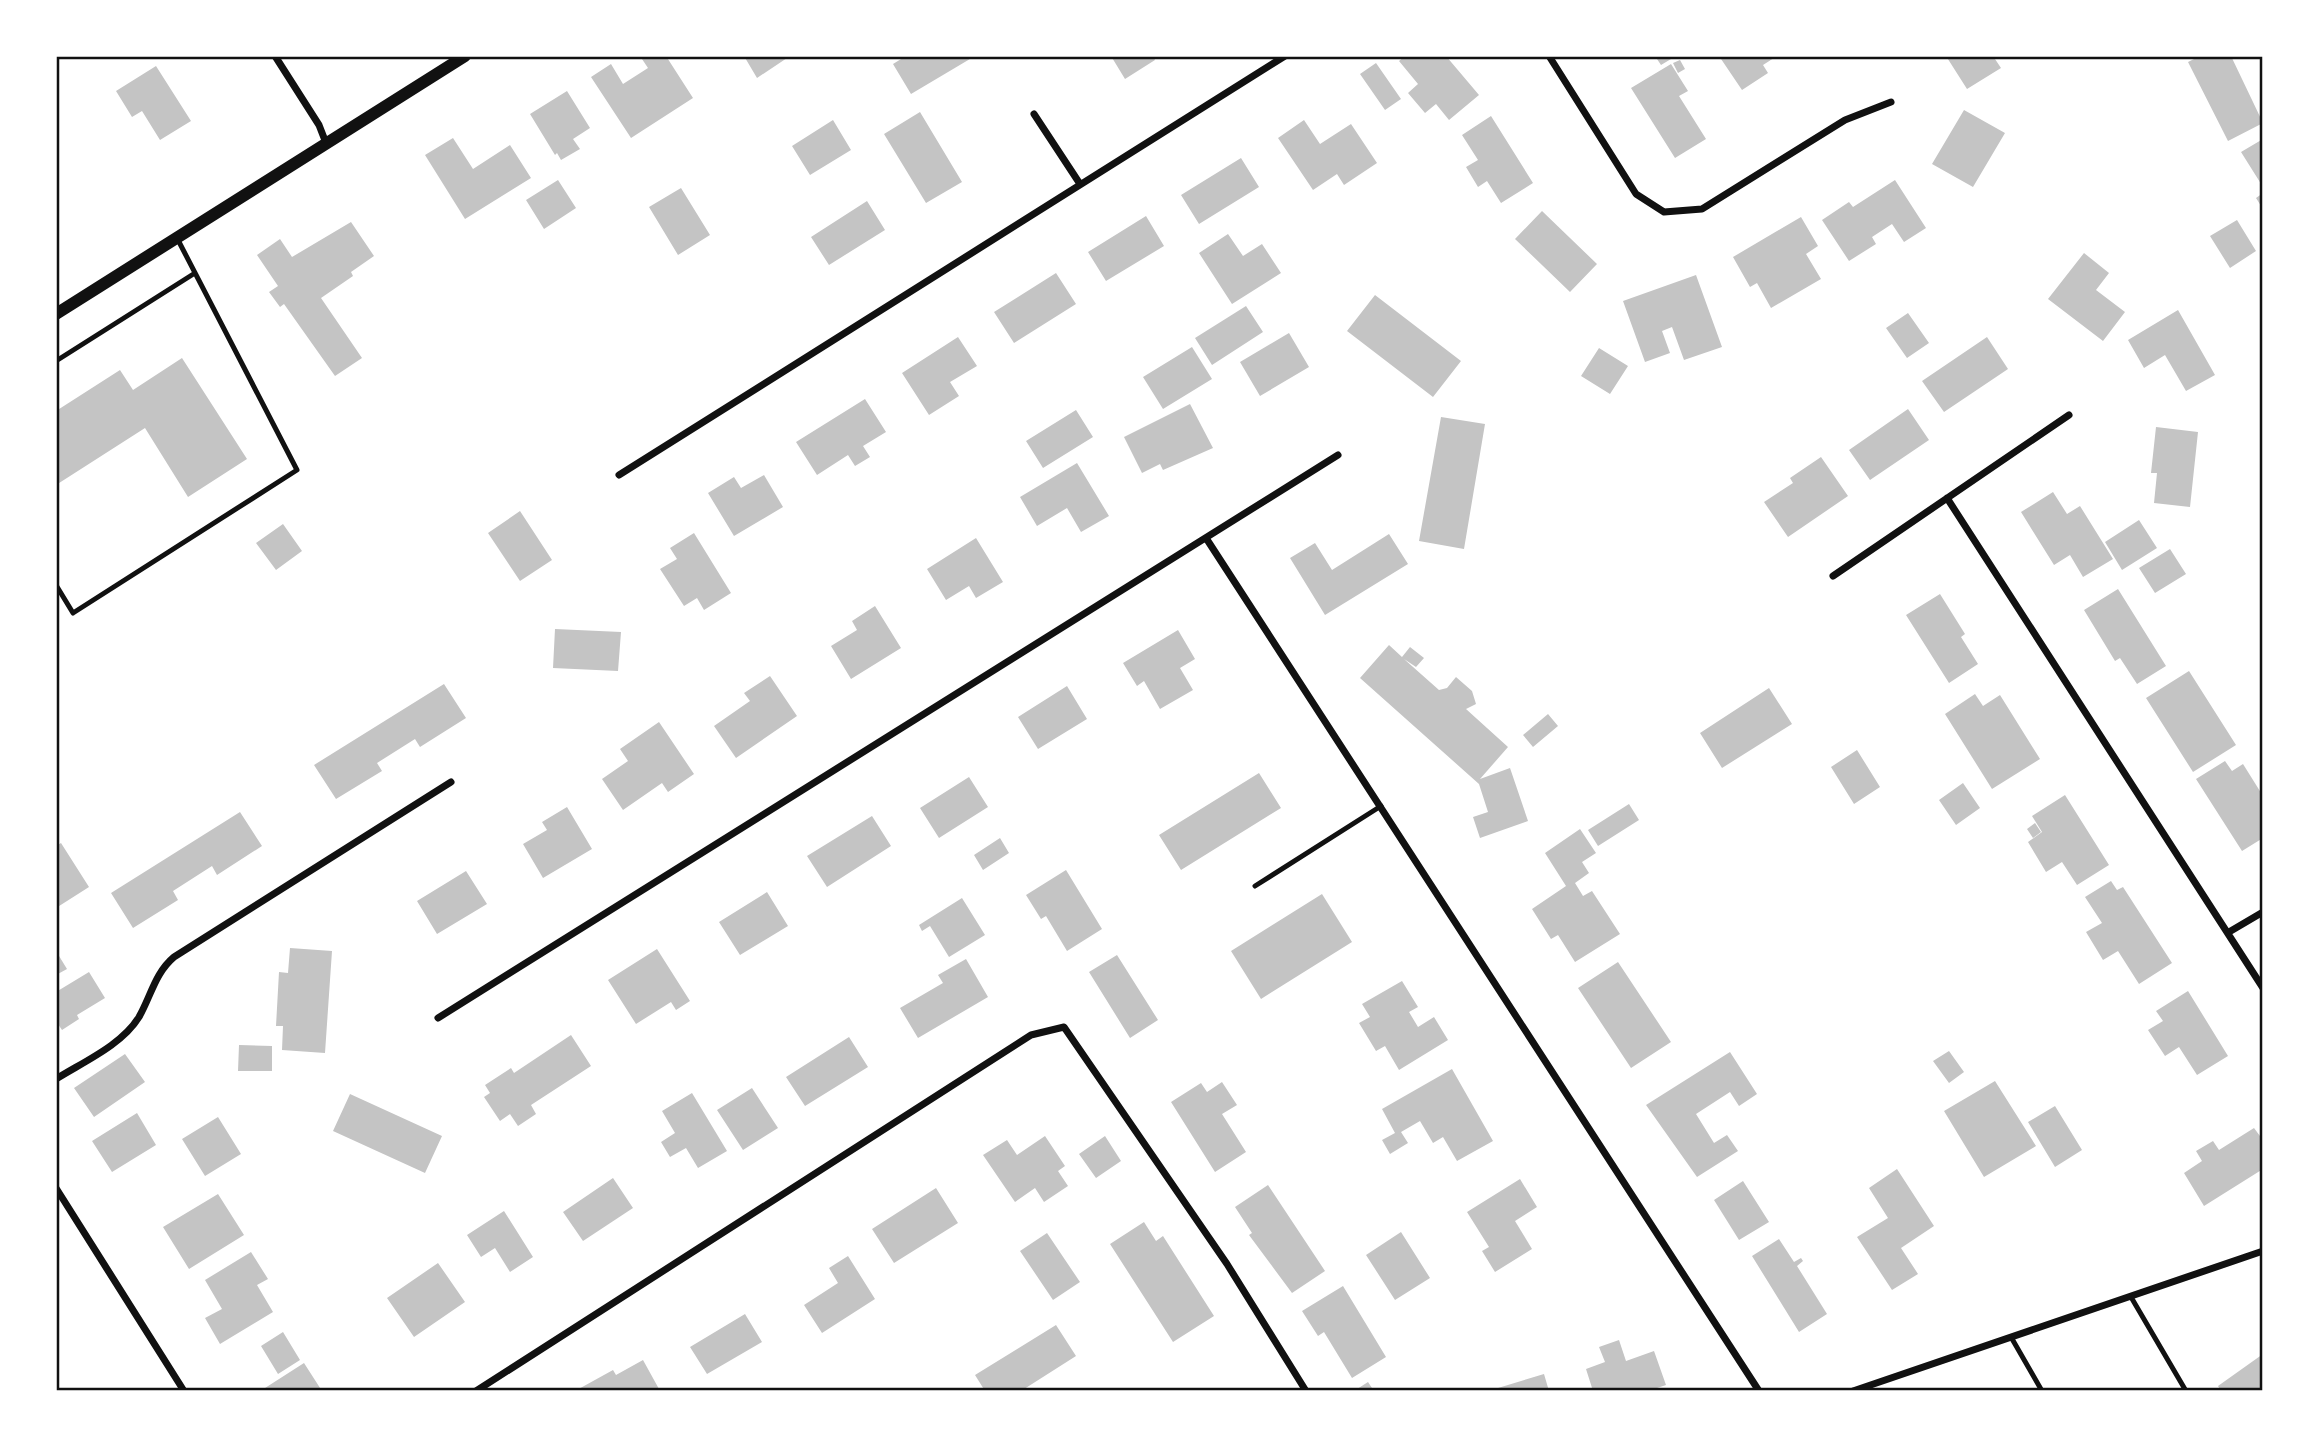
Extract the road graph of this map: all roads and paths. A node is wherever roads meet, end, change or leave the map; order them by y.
1 (275, 56) edge
2 (465, 56) edge
3 (1285, 56) edge
4 (1549, 56) edge
5 (1891, 102) dead end
6 (1034, 114) dead end
7 (326, 143) junction
8 (1080, 184) junction
9 (177, 238) junction
10 (195, 273) junction
11 (56, 314) edge
12 (56, 361) edge
13 (2069, 415) dead end
14 (1338, 455) dead end
15 (619, 475) dead end
16 (1947, 498) junction
17 (1206, 538) junction
18 (1833, 576) dead end
19 (56, 585) edge
20 (451, 782) dead end
21 (1381, 806) junction
22 (1255, 886) dead end
23 (2263, 912) edge
24 (2229, 932) junction
25 (2263, 988) edge
26 (438, 1018) dead end
27 (56, 1079) edge
28 (56, 1188) edge
29 (2263, 1251) edge
30 (2131, 1297) junction
31 (2011, 1337) junction
32 (1871, 1388) edge
33 (184, 1391) edge
34 (476, 1391) edge
35 (1306, 1391) edge
36 (1759, 1391) edge
37 (1853, 1391) edge
38 (2042, 1391) edge
39 (2186, 1391) edge

1 - 7 street
2 - 7 street
3 - 8 street
4 - 5 street
6 - 8 street
7 - 9 street
8 - 15 street
9 - 10 lane
9 - 11 street
10 - 12 lane
10 - 19 lane
13 - 16 street
14 - 17 street
16 - 18 street
16 - 24 street
17 - 21 street
17 - 26 street
20 - 27 street
21 - 22 lane
21 - 36 street
23 - 24 street
24 - 25 street
28 - 33 street
29 - 30 street
30 - 31 street
30 - 39 lane
31 - 32 street
31 - 38 lane
32 - 37 street
34 - 35 street

